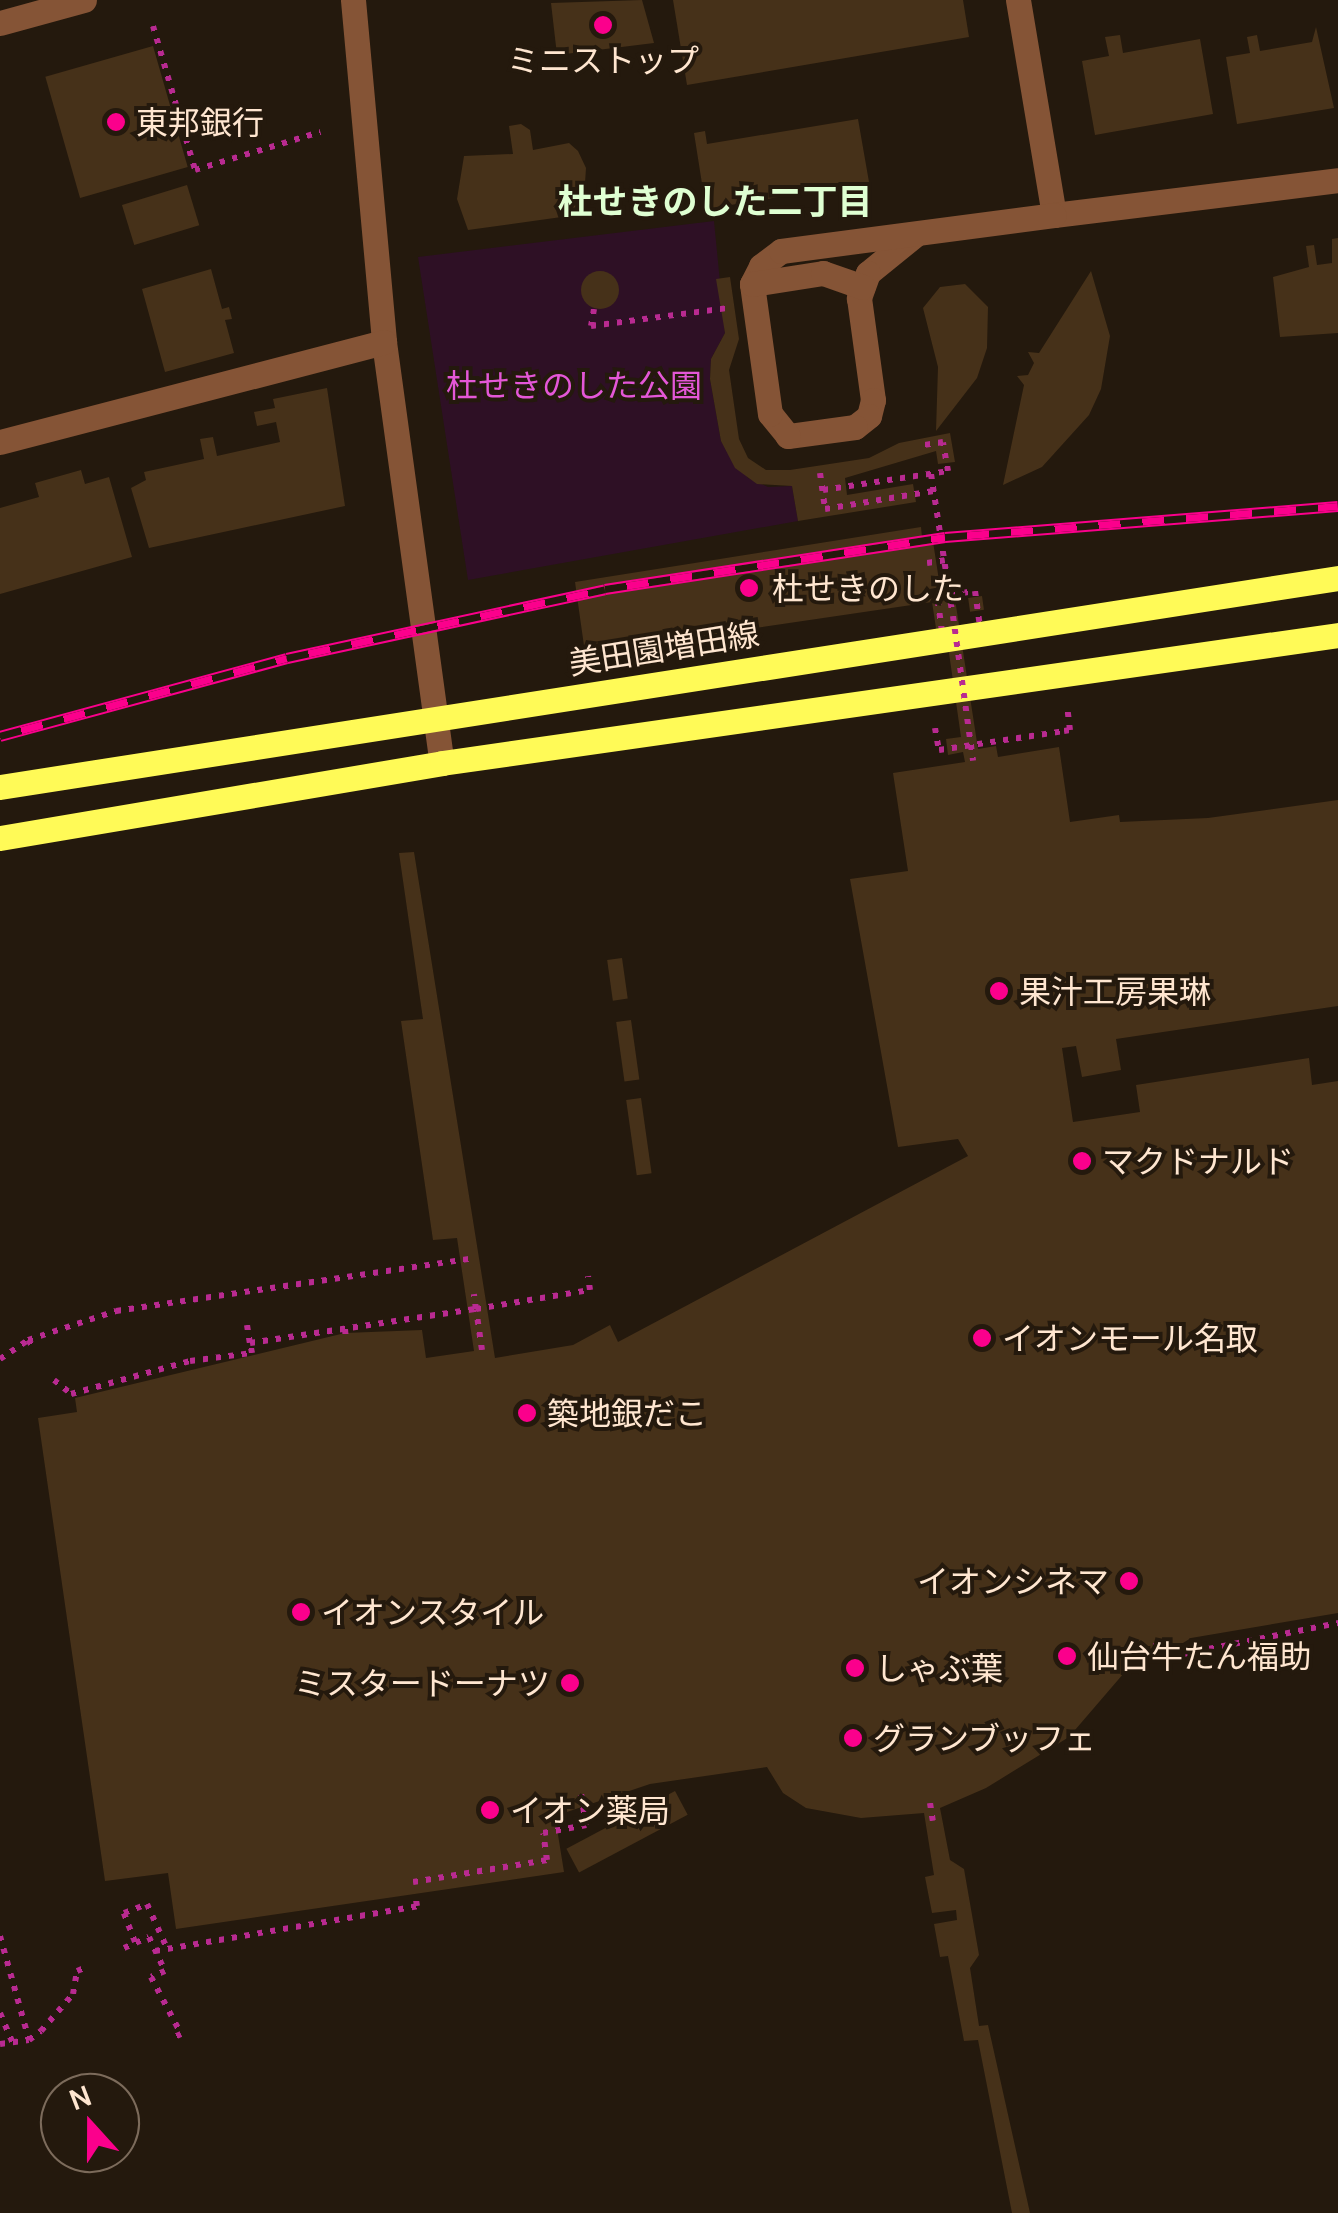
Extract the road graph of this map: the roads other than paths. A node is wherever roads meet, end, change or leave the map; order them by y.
1 (84, 0) edge
2 (352, 0) edge
3 (1018, 0) edge
4 (0, 24) edge
5 (1338, 180) edge
6 (1054, 215) junction
7 (916, 234) junction
8 (752, 284) junction
9 (863, 287) junction
10 (384, 342) junction
11 (0, 442) edge
12 (1338, 578) edge
13 (1338, 635) edge
14 (436, 716) junction
15 (442, 763) junction
16 (0, 787) edge
17 (0, 838) edge

1 - 4 street
2 - 10 street
3 - 6 street
5 - 6 street
6 - 7 street
7 - 8 street
7 - 9 street
8 - 9 street
8 - 9 street
10 - 11 street
10 - 14 street
12 - 14 main road, 美田園増田線
13 - 15 main road
14 - 15 street
14 - 16 main road, 美田園増田線
15 - 17 main road

